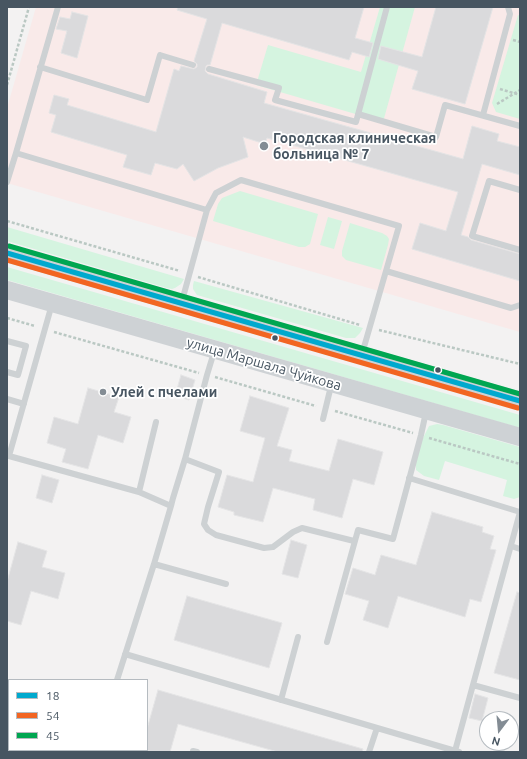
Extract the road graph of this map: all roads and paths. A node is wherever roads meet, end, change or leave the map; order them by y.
1 (30, 7) edge
2 (58, 7) edge
3 (387, 7) edge
4 (508, 7) edge
5 (513, 40) dead end
6 (520, 42) edge
7 (193, 65) dead end
8 (40, 67) junction
9 (209, 69) dead end
10 (7, 85) edge
11 (499, 89) dead end
12 (520, 90) edge
13 (514, 94) junction
14 (520, 95) edge
15 (495, 105) dead end
16 (358, 114) junction
17 (483, 115) junction
18 (520, 126) edge
19 (16, 153) junction
20 (7, 182) edge
21 (520, 190) edge
22 (208, 210) junction
23 (7, 221) edge
24 (520, 250) edge
25 (7, 253) edge
26 (386, 270) junction
27 (190, 274) junction
28 (7, 290) edge
29 (52, 303) junction
30 (181, 303) junction
31 (520, 305) edge
32 (7, 318) edge
33 (370, 328) junction
34 (45, 329) junction
35 (7, 341) edge
36 (214, 350) junction
37 (362, 355) junction
38 (520, 364) edge
39 (7, 372) edge
40 (207, 375) junction
41 (332, 383) junction
42 (7, 400) edge
43 (520, 401) edge
44 (24, 404) junction
45 (325, 408) junction
46 (426, 410) junction
47 (323, 419) dead end
48 (156, 422) dead end
49 (421, 435) junction
50 (520, 437) edge
51 (185, 459) junction
52 (520, 464) edge
53 (409, 478) junction
54 (139, 492) junction
55 (171, 506) junction
56 (520, 512) edge
57 (354, 541) junction
58 (511, 546) junction
59 (520, 549) edge
60 (154, 564) junction
61 (226, 584) dead end
62 (298, 637) dead end
63 (327, 642) dead end
64 (125, 654) junction
65 (117, 679) edge
66 (473, 685) junction
67 (520, 698) edge
68 (281, 700) junction
69 (377, 728) junction
70 (457, 751) edge
71 (193, 752) edge
72 (197, 752) edge
73 (369, 752) edge

1 - 10 path
2 - 8 lane
3 - 16 lane
4 - 17 lane
5 - 6 path
7 - 8 lane
8 - 19 lane
9 - 16 lane
11 - 13 path
12 - 13 path
13 - 14 path
13 - 15 path
16 - 17 lane
17 - 18 lane
19 - 20 lane
19 - 22 lane
21 - 24 lane
22 - 26 lane
22 - 27 lane
23 - 27 path
25 - 30 main road
26 - 31 lane
26 - 33 lane
27 - 30 lane
27 - 33 path
28 - 29 main road, улица Маршала Чуйкова
29 - 34 lane
29 - 36 main road, улица Маршала Чуйкова
30 - 37 main road
32 - 34 path
33 - 37 lane
33 - 38 path
34 - 40 path
34 - 44 lane
35 - 39 lane
36 - 40 lane
36 - 41 main road, улица Маршала Чуйкова
37 - 43 main road
40 - 45 path
40 - 51 lane
41 - 45 lane
41 - 46 main road, улица Маршала Чуйкова
42 - 44 lane
44 - 54 lane
45 - 47 lane
45 - 49 path
46 - 49 lane
46 - 50 main road, улица Маршала Чуйкова
48 - 54 lane
49 - 52 path
49 - 53 lane
51 - 55 lane
51 - 57 lane
53 - 56 lane
53 - 57 lane
54 - 55 lane
55 - 60 lane
56 - 58 lane
57 - 63 lane
58 - 59 lane
58 - 66 lane
60 - 61 lane
60 - 64 lane
62 - 68 lane
64 - 65 lane
64 - 68 lane
66 - 67 lane
66 - 70 lane
68 - 69 lane
69 - 70 lane
69 - 73 lane
71 - 72 lane

